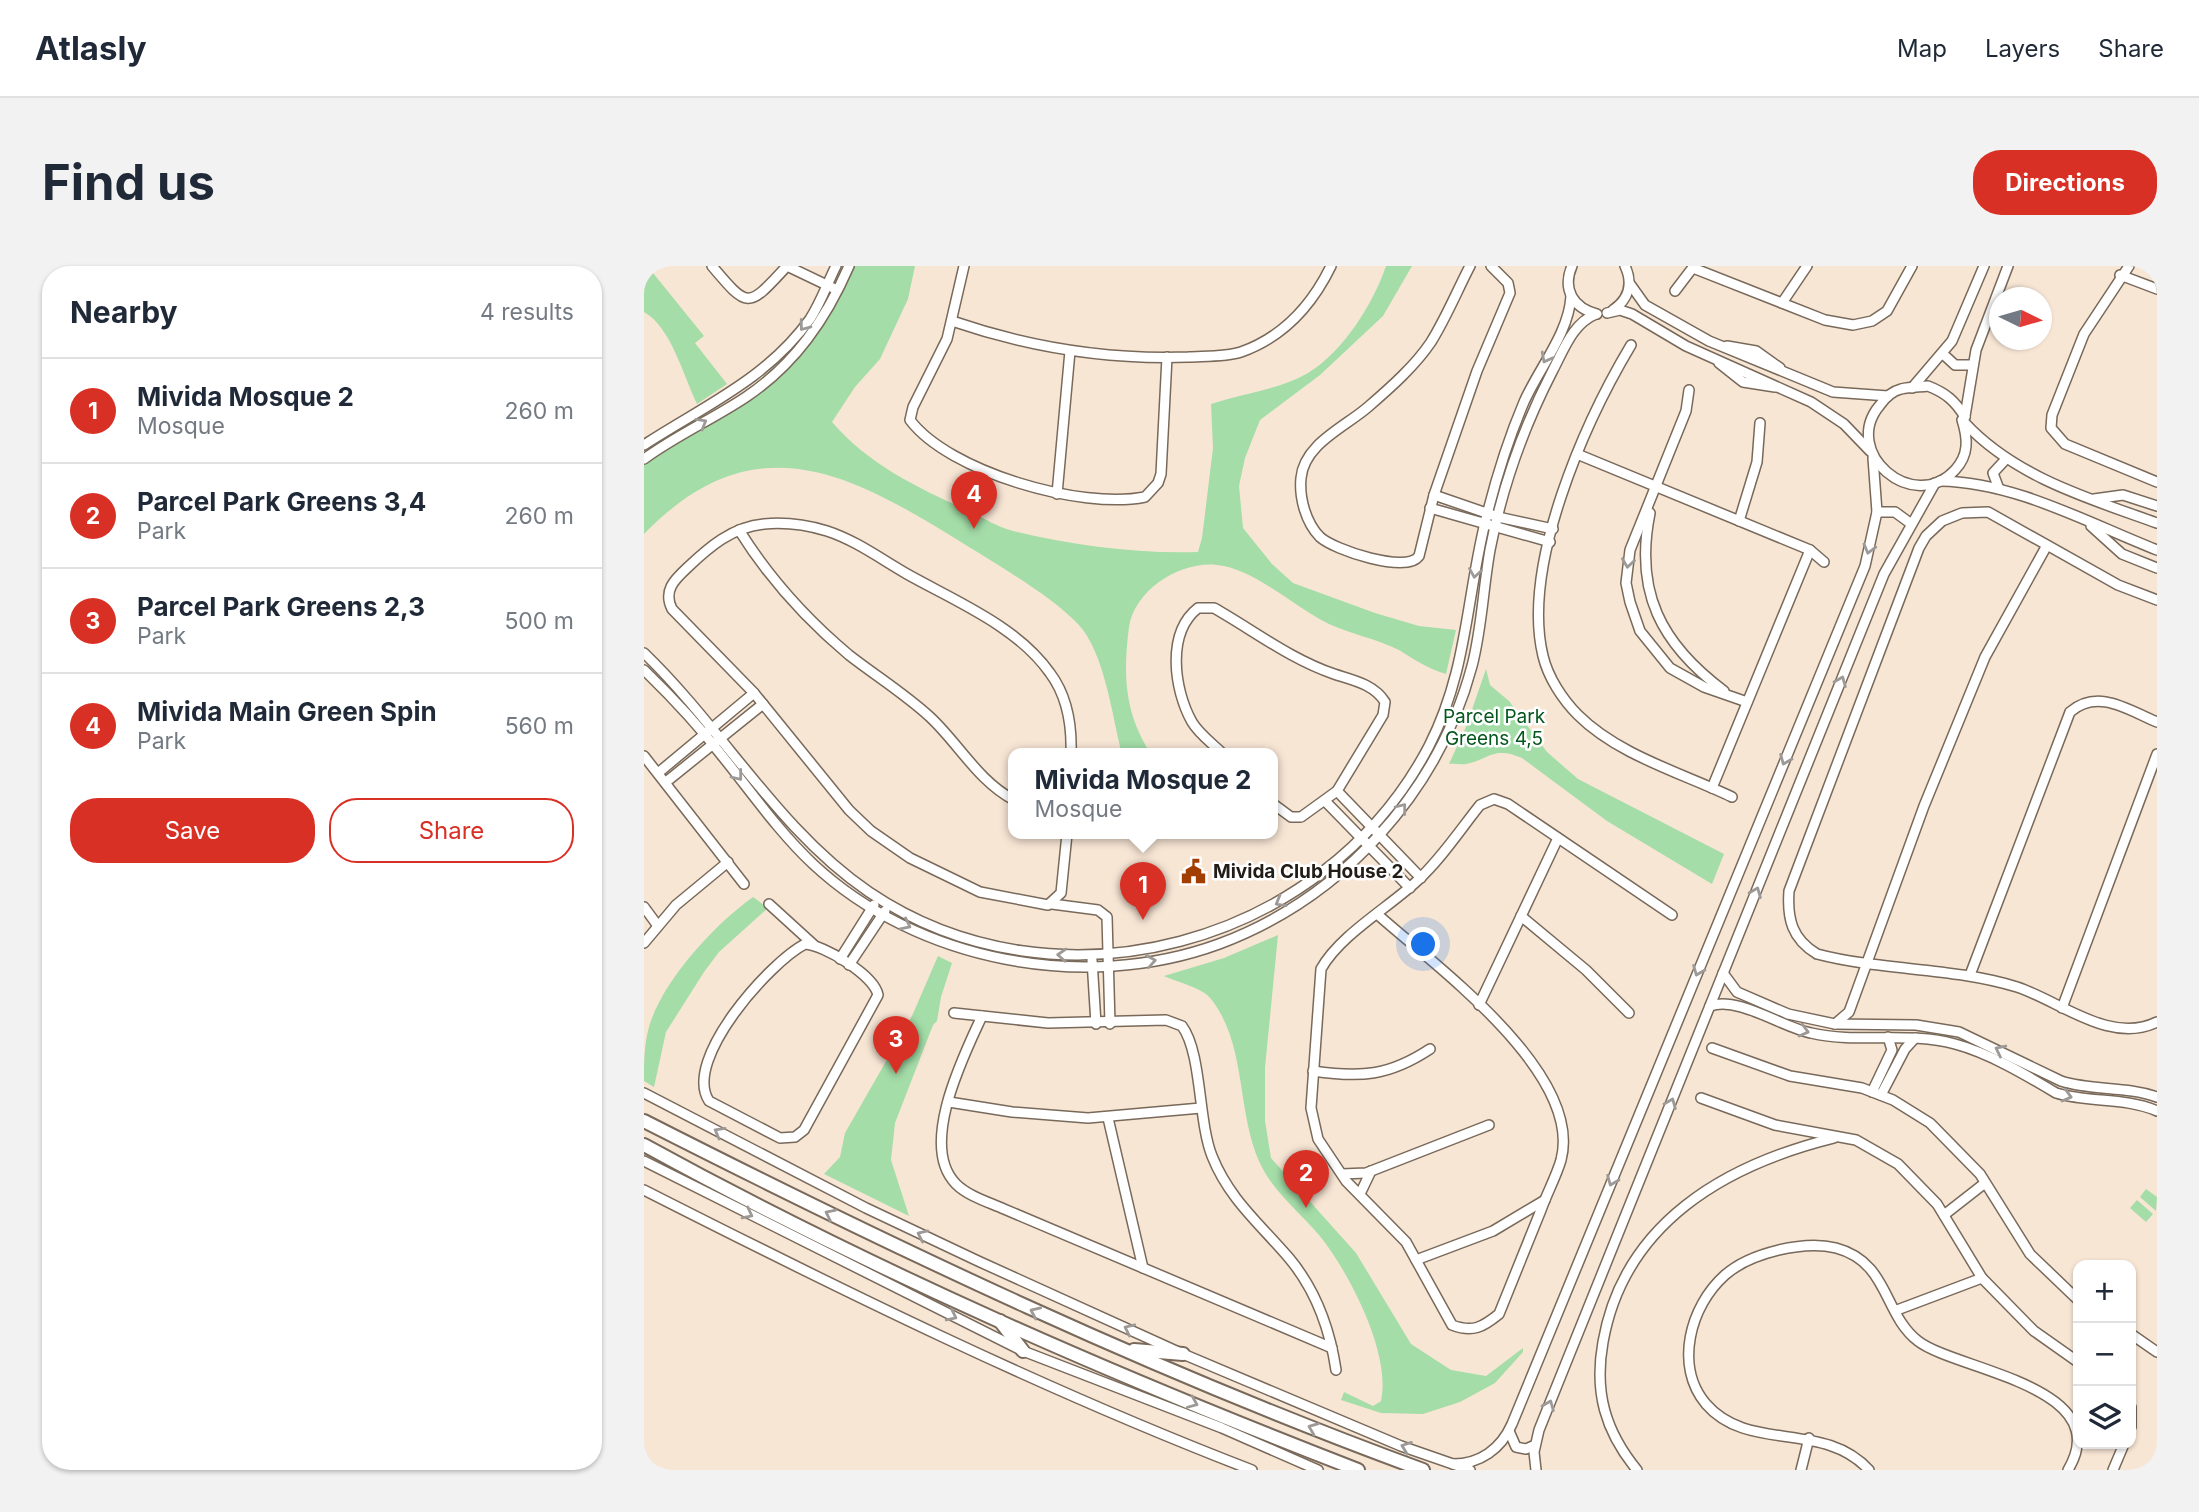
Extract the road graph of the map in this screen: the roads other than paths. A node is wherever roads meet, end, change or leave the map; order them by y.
1 (712, 266) edge
2 (787, 266) edge
3 (964, 266) edge
4 (1331, 266) edge
5 (1469, 266) edge
6 (1491, 266) edge
7 (1563, 266) edge
8 (1573, 266) edge
9 (1807, 266) edge
10 (1912, 266) edge
11 (1984, 266) edge
12 (2008, 266) edge
13 (2129, 266) edge
14 (833, 267) edge
15 (1693, 267) edge
16 (847, 270) edge
17 (1628, 273) edge
18 (2120, 275) junction
19 (828, 285) junction
20 (1568, 285) junction
21 (838, 289) junction
22 (2157, 289) edge
23 (1675, 291) dead end
24 (1571, 296) junction
25 (1782, 303) junction
26 (1607, 313) junction
27 (1596, 314) junction
28 (952, 321) junction
29 (1631, 345) dead end
30 (1726, 348) junction
31 (1070, 351) junction
32 (1944, 354) junction
33 (1167, 357) junction
34 (1721, 361) junction
35 (1973, 365) junction
36 (1771, 367) junction
37 (1783, 372) junction
38 (1766, 382) junction
39 (1779, 387) junction
40 (1912, 388) junction
41 (1689, 390) dead end
42 (1888, 396) junction
43 (1964, 419) junction
44 (1760, 423) dead end
45 (644, 445) edge
46 (1577, 454) junction
47 (1872, 456) junction
48 (644, 458) edge
49 (2006, 459) junction
50 (1938, 482) junction
51 (2157, 482) edge
52 (1656, 488) junction
53 (1999, 489) junction
54 (1057, 494) junction
55 (1434, 495) junction
56 (1652, 499) junction
57 (2092, 500) junction
58 (2157, 506) edge
59 (1430, 508) junction
60 (1877, 512) junction
61 (1487, 514) junction
62 (1498, 517) junction
63 (1739, 522) junction
64 (1910, 523) junction
65 (2157, 523) edge
66 (1485, 524) junction
67 (2090, 524) junction
68 (1496, 527) junction
69 (1553, 529) junction
70 (739, 530) junction
71 (1550, 542) junction
72 (2046, 547) junction
73 (1810, 550) junction
74 (2157, 550) edge
75 (1824, 562) dead end
76 (2157, 568) edge
77 (2157, 600) edge
78 (644, 653) edge
79 (644, 670) edge
80 (754, 694) junction
81 (1728, 694) junction
82 (1747, 702) junction
83 (762, 704) junction
84 (2157, 722) edge
85 (709, 731) junction
86 (717, 741) junction
87 (1071, 748) edge
88 (1217, 748) edge
89 (2157, 754) edge
90 (644, 756) edge
91 (658, 773) junction
92 (666, 782) junction
93 (1712, 788) junction
94 (1337, 790) junction
95 (1008, 796) edge
96 (1732, 797) dead end
97 (1326, 802) junction
98 (1278, 807) edge
99 (1376, 832) junction
100 (1558, 838) junction
101 (1066, 839) edge
102 (1365, 842) junction
103 (728, 862) junction
104 (1421, 878) junction
105 (744, 884) dead end
106 (1410, 888) junction
107 (879, 898) junction
108 (769, 904) dead end
109 (889, 904) junction
110 (1052, 904) junction
111 (644, 907) edge
112 (873, 908) junction
113 (883, 914) junction
114 (1377, 914) junction
115 (1672, 915) dead end
116 (1521, 916) junction
117 (658, 926) junction
118 (644, 943) edge
119 (814, 945) junction
120 (1092, 955) junction
121 (1106, 955) junction
122 (844, 962) junction
123 (1866, 963) junction
124 (1093, 966) junction
125 (1107, 966) junction
126 (1723, 973) junction
127 (1970, 975) junction
128 (1757, 1001) junction
129 (1479, 1005) junction
130 (1710, 1006) junction
131 (2063, 1008) junction
132 (1752, 1012) junction
133 (954, 1013) dead end
134 (1629, 1013) dead end
135 (982, 1016) junction
136 (2157, 1021) edge
137 (1096, 1024) junction
138 (1110, 1024) junction
139 (1835, 1024) junction
140 (1888, 1037) junction
141 (1915, 1038) junction
142 (1712, 1048) dead end
143 (1430, 1049) dead end
144 (2032, 1066) junction
145 (1313, 1071) junction
146 (2027, 1077) junction
147 (644, 1093) edge
148 (1877, 1094) junction
149 (2157, 1097) edge
150 (1702, 1098) dead end
151 (949, 1102) junction
152 (1201, 1108) junction
153 (2157, 1111) edge
154 (1108, 1118) junction
155 (644, 1121) edge
156 (1489, 1125) dead end
157 (674, 1136) junction
158 (1840, 1137) junction
159 (644, 1145) edge
160 (701, 1150) junction
161 (664, 1156) junction
162 (644, 1161) edge
163 (691, 1170) junction
164 (1371, 1171) junction
165 (1342, 1174) junction
166 (1985, 1183) junction
167 (644, 1191) edge
168 (1360, 1195) junction
169 (1545, 1200) junction
170 (1944, 1215) junction
171 (1416, 1260) junction
172 (1143, 1268) junction
173 (1982, 1278) junction
174 (2073, 1295) edge
175 (1897, 1310) junction
176 (1000, 1320) junction
177 (2136, 1337) edge
178 (1332, 1348) junction
179 (1121, 1349) junction
180 (1023, 1351) junction
181 (2157, 1352) edge
182 (1183, 1354) junction
183 (2073, 1358) edge
184 (1336, 1370) dead end
185 (1509, 1431) junction
186 (1809, 1438) junction
187 (1535, 1445) junction
188 (2122, 1449) edge
189 (1453, 1464) junction
190 (1252, 1470) edge
191 (1318, 1470) edge
192 (1358, 1470) edge
193 (1423, 1470) edge
194 (1470, 1470) edge
195 (1536, 1470) edge
196 (1637, 1470) edge
197 (1801, 1470) edge
198 (1869, 1470) edge
199 (2068, 1470) edge
200 (2113, 1470) edge

1 - 2 street
2 - 19 street
3 - 28 street
4 - 33 street
5 - 59 street
6 - 55 street
7 - 20 street
8 - 20 street
9 - 25 street
10 - 25 street
11 - 32 street
12 - 35 street
13 - 18 street
14 - 16 street
14 - 19 street
15 - 23 street
15 - 25 street
16 - 21 street
17 - 26 street
17 - 30 street
18 - 22 street
18 - 51 street
19 - 21 street
19 -> 45 street
20 - 24 street
48 -> 21 street
24 - 27 street
24 -> 61 street
26 - 27 street
26 - 34 street
27 - 62 street
28 - 31 street
28 - 54 street
29 - 46 street
30 - 34 street
30 - 36 street
30 - 37 street
31 - 33 street
31 - 54 street
32 - 35 street
32 - 40 street
33 - 54 street
34 - 38 street
34 - 39 street
35 - 43 street
36 - 37 street
36 - 38 street
37 - 42 street
38 - 39 street
39 - 47 street
40 - 42 street
40 - 43 street
41 - 52 street
42 - 47 street
43 - 49 street
43 - 50 street
44 - 63 street
46 - 52 street
46 - 69 street
47 - 50 street
47 - 60 street
49 - 53 street
49 - 57 street
50 - 53 street
50 - 64 street
52 - 56 street
52 - 63 street
53 - 67 street
55 - 59 street
55 - 61 street
56 - 81 street
56 -> 81 street
57 - 58 street
57 - 65 street
59 - 66 street
60 - 64 street
60 -> 185 street
61 - 62 street
61 - 66 street
62 - 68 street
62 - 69 street
63 - 73 street
126 -> 64 street
66 - 68 street
66 -> 99 street
67 - 74 street
67 - 76 street
68 - 71 street
99 -> 68 street
69 - 71 street
70 - 80 street
70 - 87 street
70 - 95 street
71 - 93 street
72 - 77 street
72 - 123 street
72 - 123 street
73 - 75 street
73 - 82 street
78 - 85 street
79 - 85 street
80 - 83 street
80 - 85 street
81 - 82 street
82 - 93 street
83 - 86 street
83 - 110 street
84 - 127 street
85 - 86 street
85 - 91 street
86 - 92 street
86 - 107 street
86 -> 112 street
88 - 94 street
89 - 131 street
90 - 91 street
91 - 92 street
92 - 103 street
93 - 96 street
94 - 97 street
94 - 99 street
97 - 98 street
97 - 102 street
99 - 102 street
99 - 104 street
100 - 104 street
100 - 115 street
100 - 116 street
101 - 110 street
102 - 106 street
102 -> 121 street
125 -> 102 street
103 - 105 street
103 - 117 street
104 - 106 street
106 - 114 street
107 - 109 street
107 - 112 street
108 - 119 street
109 - 113 street
120 -> 109 street
110 - 121 street
111 - 117 street
112 - 113 street
112 - 122 street
113 - 122 street
113 -> 124 street
114 - 129 street
114 - 145 street
116 - 129 street
116 - 134 street
117 - 118 street
119 - 122 street
119 - 122 street
120 - 121 street
120 - 124 street
121 - 125 street
123 - 127 street
123 - 139 street
124 - 125 street
124 - 137 street
125 - 138 street
126 - 128 street
126 - 130 street
127 - 131 street
128 - 132 street
128 - 139 street
129 - 169 street
130 - 132 street
187 -> 130 street
131 - 136 street
132 -> 140 street
133 - 135 street
135 - 137 street
135 - 151 street
137 - 138 street
138 - 152 street
144 -> 139 street
140 - 141 street
140 - 148 street
141 - 146 street
141 - 148 street
142 - 148 street
143 - 145 street
144 - 146 street
144 - 149 street
145 - 165 street
146 -> 153 street
182 -> 147 street
148 - 166 street
150 - 158 street
151 - 154 street
151 - 172 street
152 - 154 street
152 - 178 street
154 - 172 street
155 - 157 main road
156 - 164 street
157 - 160 main road
157 - 161 main road
158 - 170 street
158 - 196 street
159 - 161 main road
160 - 163 main road
179 -> 160 main road
161 - 163 main road
162 -> 180 street
163 - 176 main road
164 - 165 street
164 - 168 street
165 - 168 street
166 - 170 street
166 - 174 street
167 - 190 street
168 - 171 street
169 - 171 street
169 - 171 street
170 - 173 street
172 - 178 street
173 - 175 street
173 - 183 street
175 - 186 street
175 - 199 street
176 - 180 main road
176 -> 192 main road
177 - 181 street
178 - 184 street
179 - 182 main road
193 -> 179 main road
180 - 191 street
189 -> 182 street
185 - 187 street
185 - 189 street
186 - 197 street
186 - 198 street
187 - 195 street
188 - 200 street
189 - 194 street

